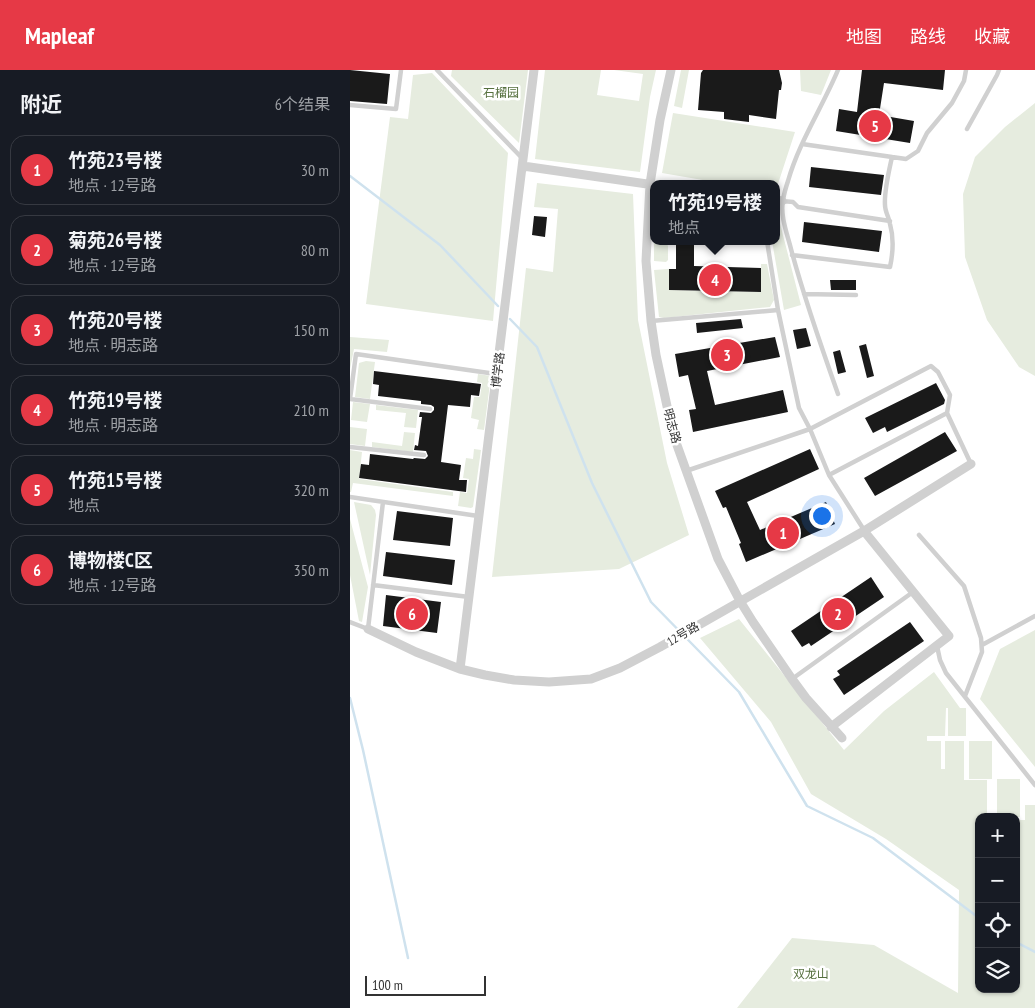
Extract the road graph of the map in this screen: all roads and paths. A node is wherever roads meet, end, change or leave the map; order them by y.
1 (401, 70) edge
2 (437, 70) edge
3 (534, 70) edge
4 (671, 70) edge
5 (838, 70) edge
6 (966, 70) edge
7 (999, 70) edge
8 (350, 105) edge
9 (967, 129) dead end
10 (802, 144) junction
11 (892, 157) junction
12 (523, 163) junction
13 (652, 180) edge
14 (650, 184) edge
15 (780, 198) edge
16 (780, 200) edge
17 (780, 205) edge
18 (650, 210) edge
19 (890, 221) junction
20 (768, 245) edge
21 (792, 255) junction
22 (804, 294) junction
23 (856, 294) dead end
24 (778, 310) junction
25 (651, 322) junction
26 (497, 374) junction
27 (838, 394) dead end
28 (430, 409) dead end
29 (947, 413) junction
30 (810, 429) junction
31 (350, 447) edge
32 (424, 455) dead end
33 (971, 464) joint
34 (686, 471) junction
35 (829, 475) junction
36 (350, 497) edge
37 (383, 502) junction
38 (478, 516) junction
39 (864, 531) junction
40 (920, 535) dead end
41 (374, 585) junction
42 (914, 592) junction
43 (469, 597) junction
44 (740, 601) junction
45 (1035, 616) edge
46 (350, 622) edge
47 (368, 628) junction
48 (982, 645) junction
49 (937, 646) junction
50 (460, 669) junction
51 (792, 679) junction
52 (965, 696) junction
53 (831, 727) junction
54 (842, 738) dead end
55 (1035, 785) edge

1 - 8 lane
2 - 12 lane
3 - 12 street, 博学路
4 - 13 street, 明志路
5 - 10 lane
6 - 11 lane
7 - 9 lane
10 - 11 lane
10 - 15 lane
11 - 19 lane
12 - 14 street
12 - 26 street, 博学路
16 - 19 lane
17 - 21 lane
18 - 25 street, 明志路
19 - 21 lane
20 - 24 lane
21 - 22 lane
22 - 23 lane
22 - 27 lane
24 - 25 lane
24 - 30 lane
25 - 34 street, 明志路
26 - 28 lane
26 - 38 street, 博学路
29 - 30 lane
29 - 33 lane
29 - 35 lane
30 - 34 lane
30 - 35 lane
31 - 32 lane
33 - 39 street, 12号路
34 - 44 street, 明志路
35 - 39 lane
36 - 37 lane
37 - 38 lane
37 - 41 lane
38 - 43 street, 博学路
39 - 42 street
39 - 44 street, 12号路
40 - 48 lane
41 - 43 lane
41 - 47 lane
42 - 49 street
42 - 51 lane
43 - 50 street, 博学路
44 - 50 street, 12号路
44 - 51 street, 明志路
45 - 48 lane
46 - 47 lane
47 - 50 street, 12号路
48 - 52 lane
49 - 52 lane
49 - 53 street
51 - 53 street, 明志路
52 - 55 lane
53 - 54 street, 明志路

